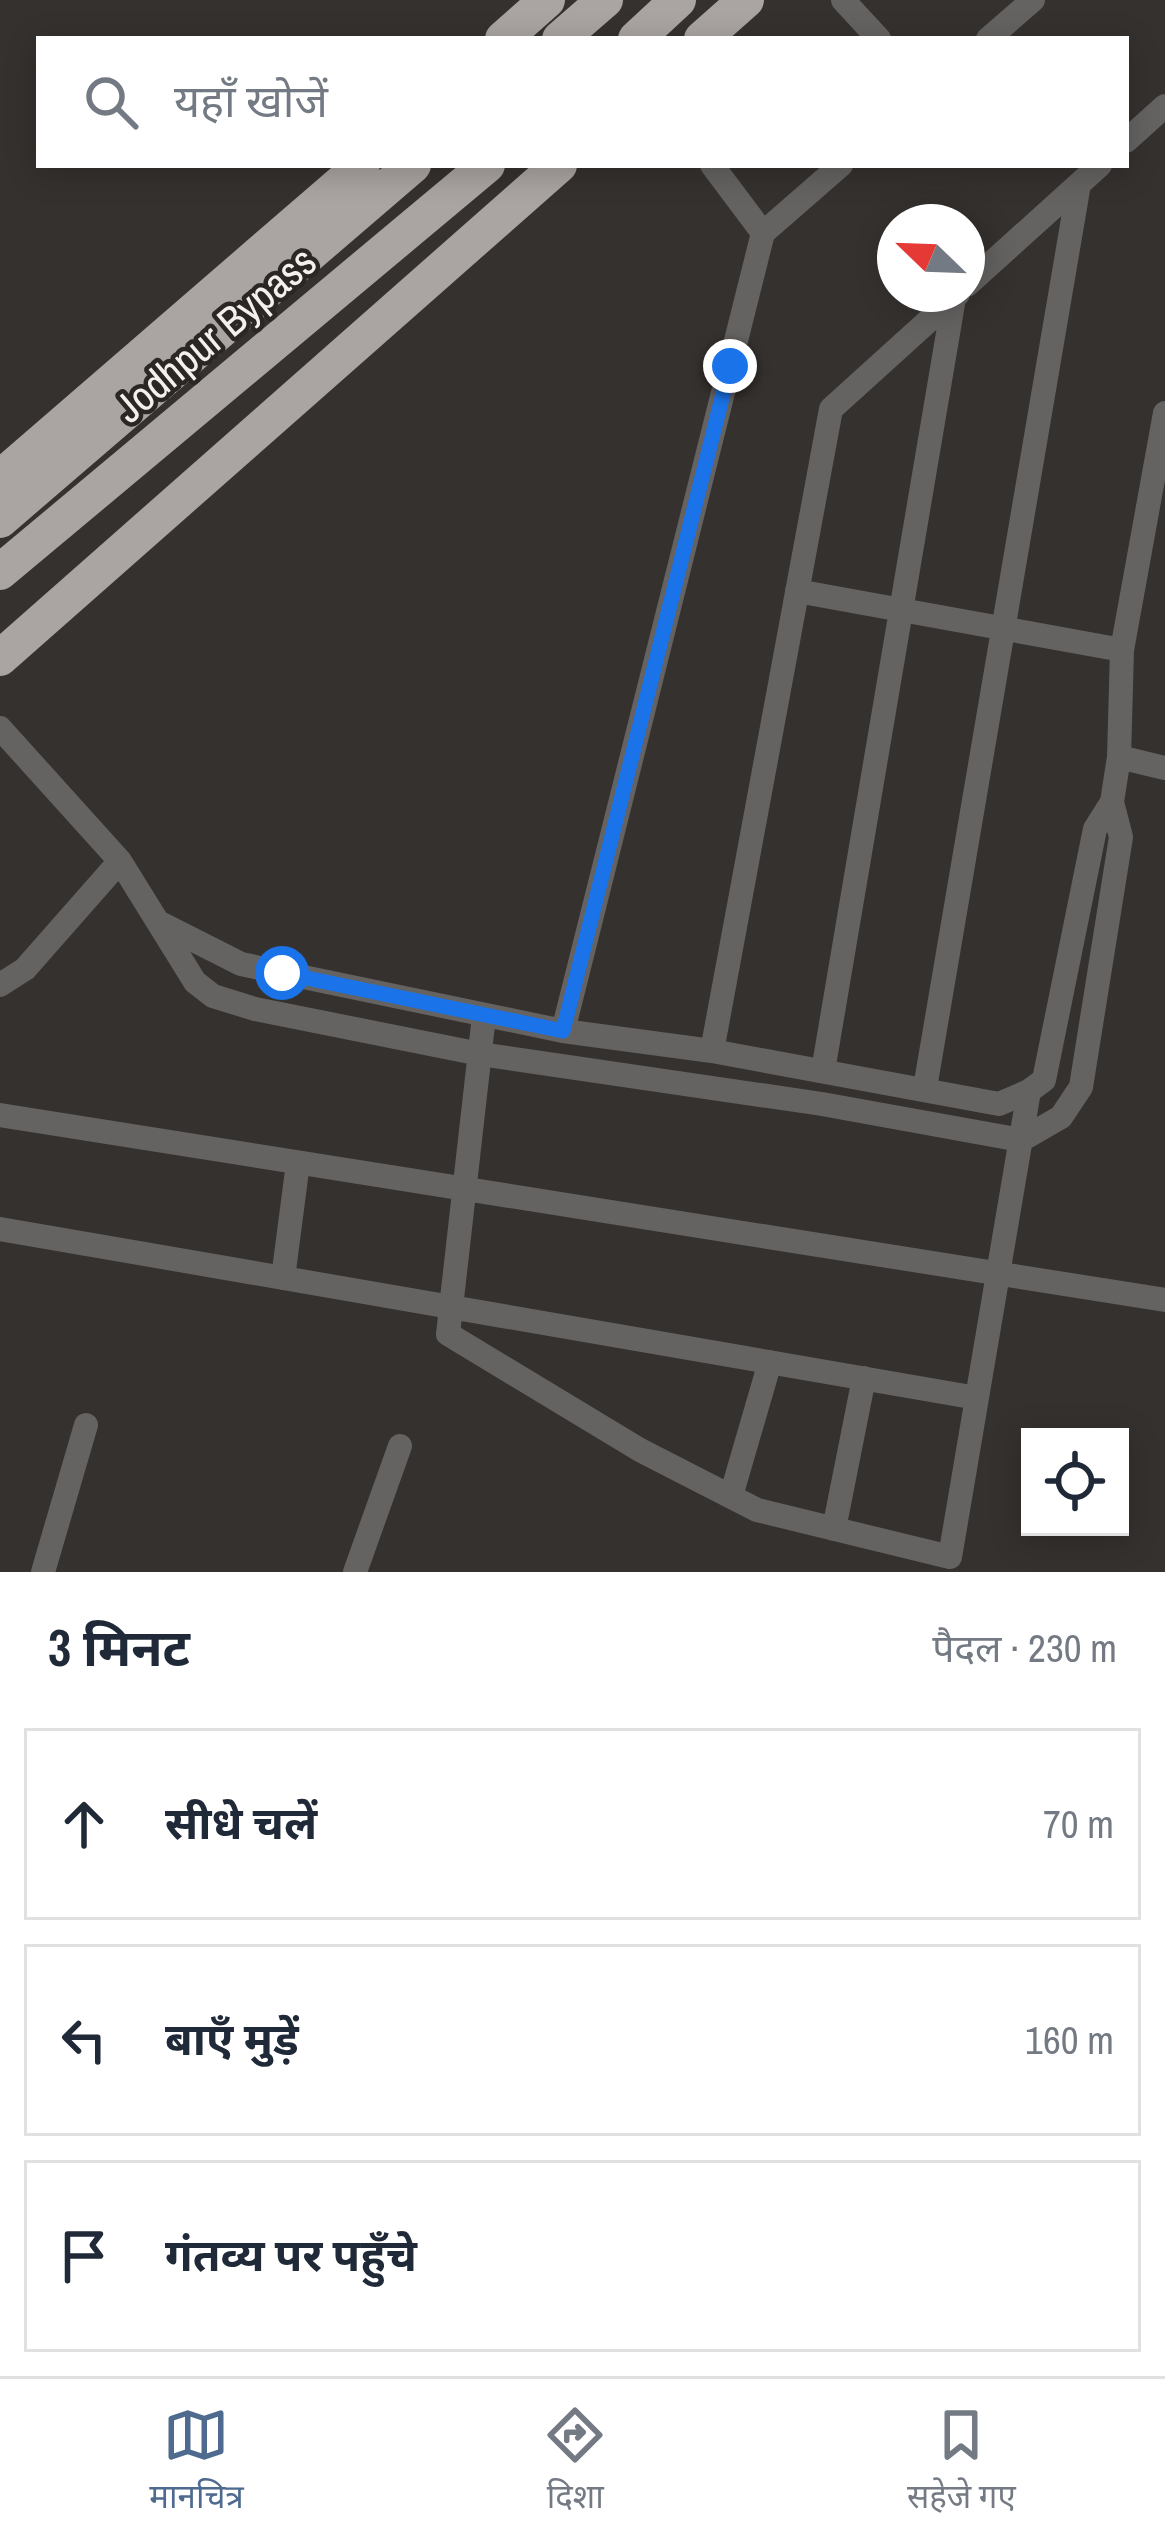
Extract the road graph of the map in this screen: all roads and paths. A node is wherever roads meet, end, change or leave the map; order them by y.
1 (547, 0) edge
2 (605, 0) edge
3 (678, 0) edge
4 (746, 0) edge
5 (843, 0) edge
6 (1033, 0) edge
7 (506, 36) edge
8 (563, 36) edge
9 (639, 36) edge
10 (705, 36) edge
11 (876, 36) edge
12 (991, 36) edge
13 (1165, 106) edge
14 (1129, 138) edge
15 (359, 168) edge
16 (410, 168) edge
17 (483, 168) edge
18 (557, 168) edge
19 (714, 168) edge
20 (838, 168) edge
21 (1097, 168) edge
22 (1079, 184) junction
23 (763, 232) junction
24 (985, 269) edge
25 (937, 312) edge
26 (955, 312) edge
27 (1165, 413) edge
28 (0, 478) edge
29 (0, 520) edge
30 (0, 572) edge
31 (797, 591) junction
32 (900, 610) junction
33 (1003, 628) junction
34 (1122, 650) junction
35 (0, 658) edge
36 (0, 728) edge
37 (1119, 757) junction
38 (1165, 768) edge
39 (1112, 802) junction
40 (120, 861) junction
41 (158, 922) junction
42 (0, 985) edge
43 (484, 1016) junction
44 (563, 1031) junction
45 (712, 1051) junction
46 (480, 1054) junction
47 (823, 1071) junction
48 (925, 1088) junction
49 (1029, 1091) junction
50 (0, 1115) edge
51 (1021, 1140) junction
52 (298, 1163) junction
53 (465, 1189) junction
54 (0, 1229) edge
55 (998, 1274) junction
56 (283, 1278) junction
57 (1165, 1300) edge
58 (452, 1307) junction
59 (770, 1362) junction
60 (864, 1378) junction
61 (977, 1398) junction
62 (86, 1425) dead end
63 (400, 1446) dead end
64 (731, 1496) junction
65 (834, 1529) junction
66 (43, 1572) edge
67 (355, 1572) edge

1 - 7 highway
2 - 8 highway
3 - 9 highway
4 - 10 highway
5 - 11 street
6 - 12 street
13 - 14 street
15 - 28 highway
16 - 29 highway, Jodhpur Bypass
17 - 30 highway, Jodhpur Bypass
18 - 35 highway
19 - 23 street
20 - 23 street
21 - 22 street
22 - 24 street
22 - 33 street
23 - 44 street
25 - 31 street
26 - 32 street
27 - 34 street
31 - 32 street
31 - 45 street
32 - 33 street
32 - 47 street
33 - 34 street
33 - 48 street
34 - 37 street
36 - 40 street
37 - 38 street
37 - 39 street
39 - 49 street
39 - 51 street
40 - 41 street
40 - 42 street
41 - 43 street
41 - 46 street
43 - 44 street
43 - 46 street
44 - 45 street
45 - 47 street
46 - 51 street
46 - 53 street
47 - 48 street
48 - 49 street
49 - 51 street
50 - 52 street
51 - 55 street
52 - 53 street
52 - 56 street
53 - 55 street
53 - 58 street
54 - 56 street
55 - 57 street
55 - 61 street
56 - 58 street
58 - 59 street
58 - 64 street
59 - 60 street
59 - 64 street
60 - 61 street
60 - 65 street
61 - 65 street
62 - 66 street
63 - 67 street
64 - 65 street

